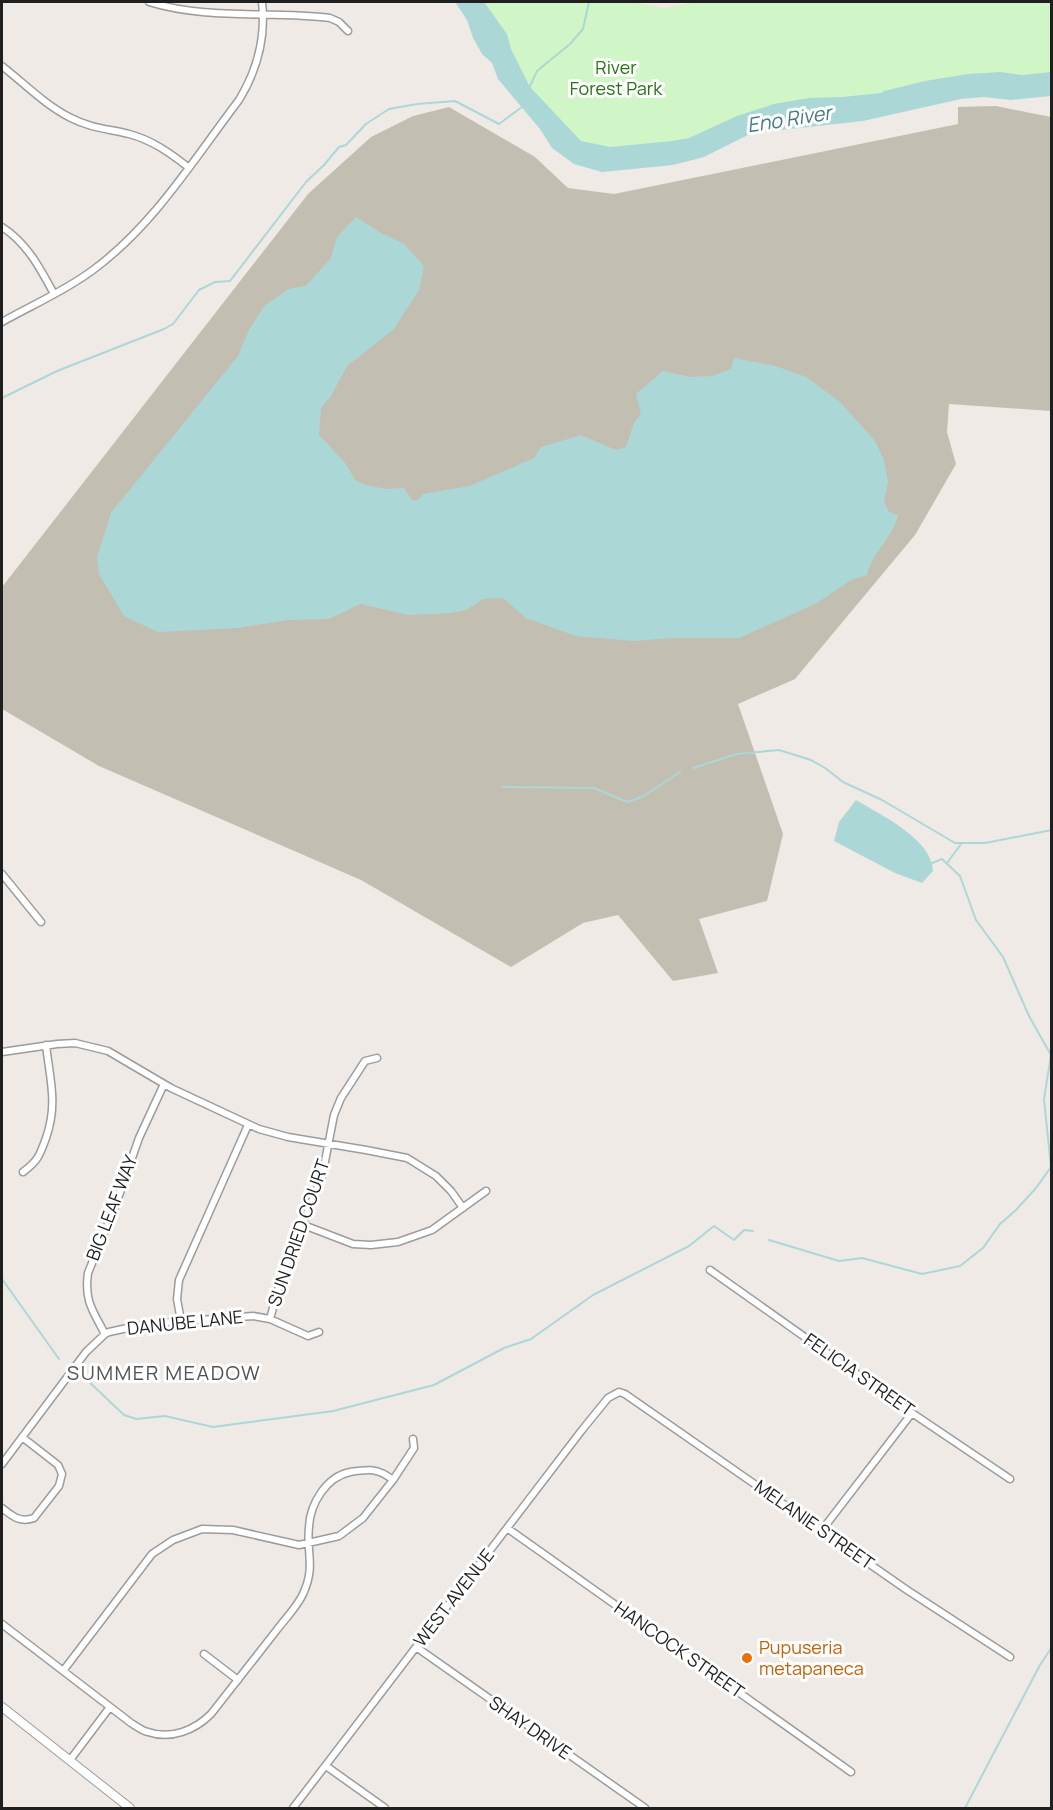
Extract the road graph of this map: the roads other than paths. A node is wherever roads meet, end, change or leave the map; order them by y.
1 (149, 2) edge
2 (262, 2) edge
3 (263, 14) junction
4 (348, 31) dead end
5 (2, 66) edge
6 (189, 167) junction
7 (2, 227) edge
8 (54, 294) junction
9 (2, 322) edge
10 (2, 874) edge
11 (41, 922) dead end
12 (46, 1045) junction
13 (2, 1052) edge
14 (376, 1058) dead end
15 (164, 1084) junction
16 (248, 1125) junction
17 (328, 1143) junction
18 (23, 1172) dead end
19 (486, 1191) dead end
20 (463, 1208) junction
21 (301, 1224) junction
22 (710, 1270) dead end
23 (270, 1319) junction
24 (181, 1321) junction
25 (319, 1332) dead end
26 (105, 1334) junction
27 (619, 1392) joint
28 (912, 1413) junction
29 (22, 1437) junction
30 (412, 1439) dead end
31 (2, 1464) edge
32 (1010, 1479) dead end
33 (393, 1480) junction
34 (2, 1508) edge
35 (507, 1528) junction
36 (822, 1530) junction
37 (310, 1542) junction
38 (2, 1624) edge
39 (416, 1647) junction
40 (204, 1654) dead end
41 (1010, 1657) dead end
42 (63, 1671) junction
43 (238, 1680) junction
44 (2, 1707) edge
45 (110, 1707) junction
46 (70, 1760) junction
47 (326, 1766) junction
48 (851, 1772) dead end
49 (130, 1809) edge
50 (293, 1809) edge
51 (385, 1809) edge
52 (645, 1809) edge

1 - 3 street
2 - 3 street
3 - 4 street
3 - 6 street
5 - 6 street
6 - 8 street
7 - 8 street
8 - 9 street
10 - 11 street
12 - 13 street
12 - 15 street
12 - 18 street
14 - 17 street, SUN DRIED COURT
15 - 16 street
15 - 26 street, BIG LEAF WAY
16 - 17 street
16 - 24 street
17 - 20 street
17 - 21 street, SUN DRIED COURT
19 - 20 street
20 - 21 street
21 - 23 street, SUN DRIED COURT
22 - 28 street, FELICIA STREET
23 - 24 street, DANUBE LANE
23 - 25 street, DANUBE LANE
24 - 26 street, DANUBE LANE
26 - 29 street, DANUBE LANE
27 - 35 street, WEST AVENUE
27 - 36 street, MELANIE STREET
28 - 32 street, FELICIA STREET
28 - 36 street
29 - 31 street, DANUBE LANE
29 - 34 street
30 - 33 street
33 - 37 street
33 - 37 street
35 - 39 street, WEST AVENUE
35 - 48 street, HANCOCK STREET
36 - 41 street, MELANIE STREET
37 - 42 street
37 - 43 street
38 - 42 street
39 - 47 street, WEST AVENUE
39 - 52 street, SHAY DRIVE
40 - 43 street
42 - 45 street
43 - 45 street
44 - 46 street
45 - 46 street
46 - 49 street
47 - 50 street, WEST AVENUE
47 - 51 street

